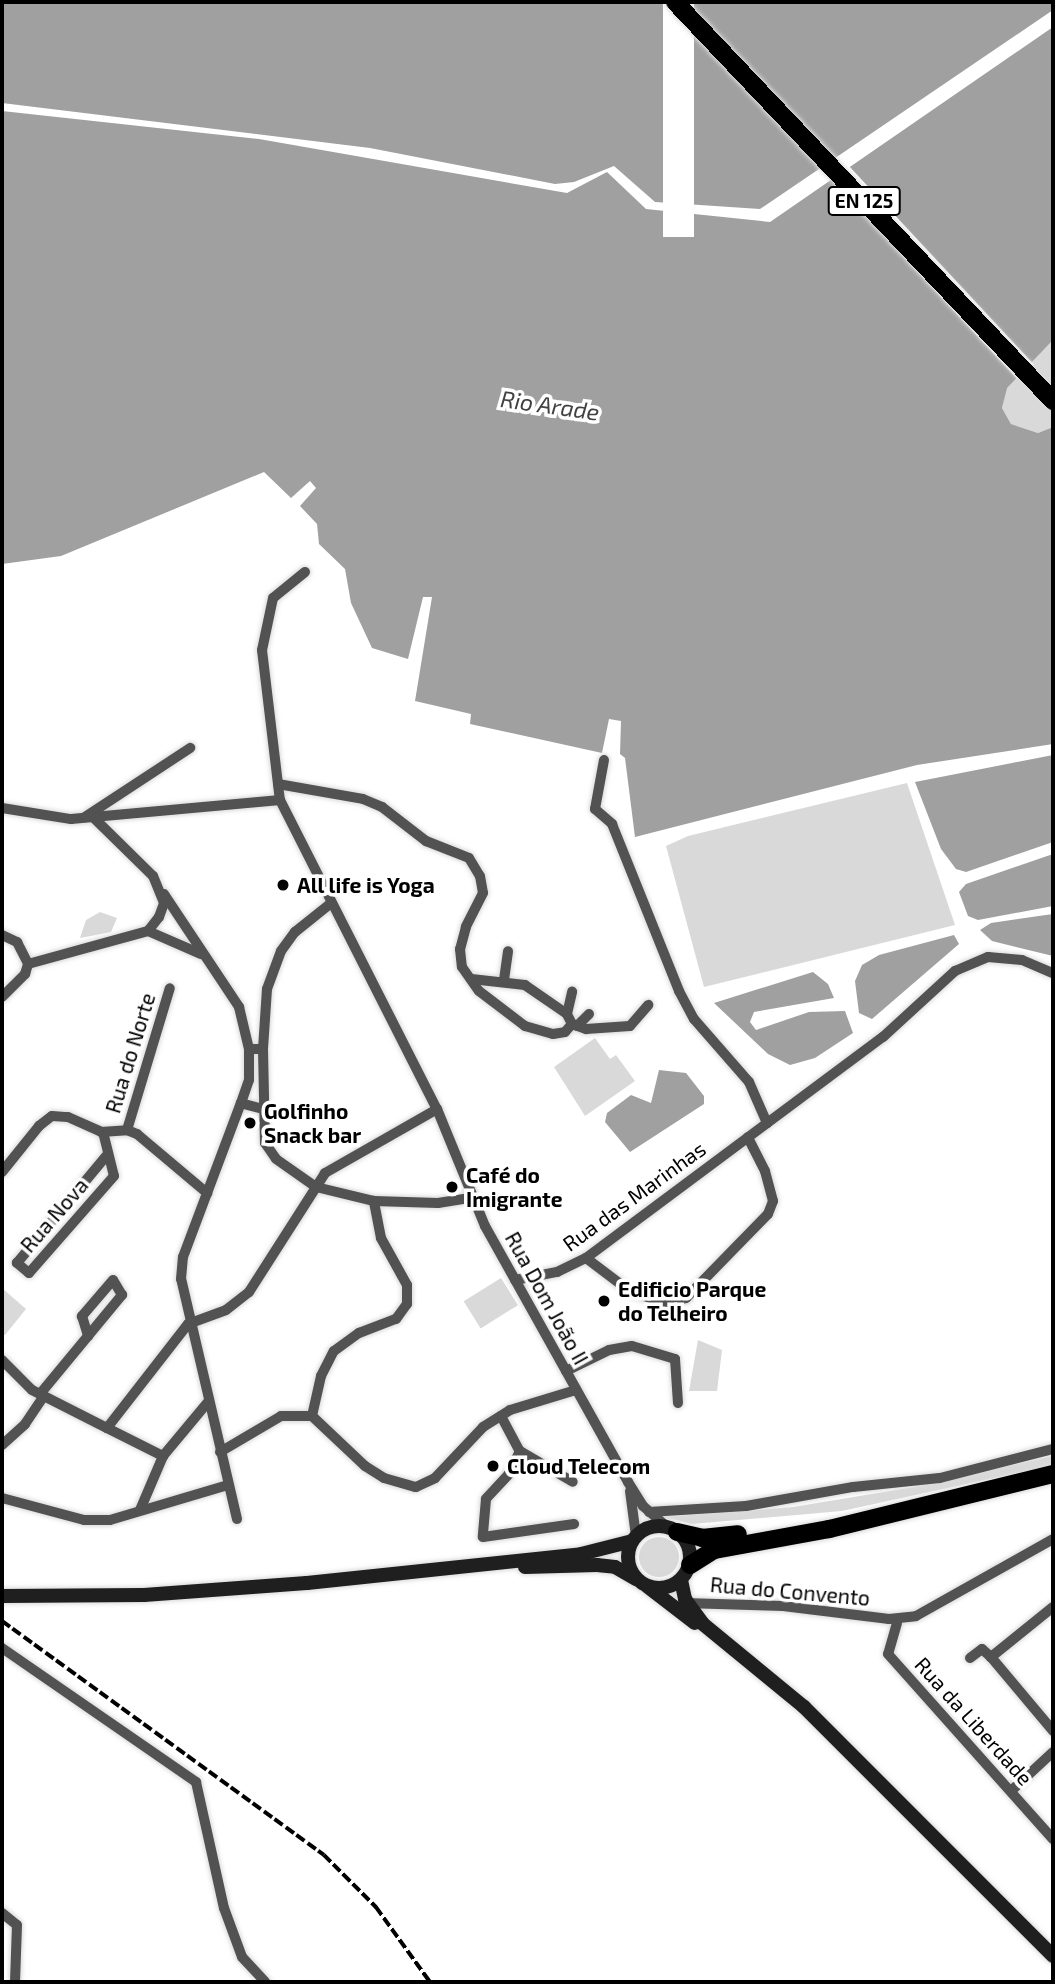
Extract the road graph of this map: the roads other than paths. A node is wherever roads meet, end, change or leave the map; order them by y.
1 (675, 2) edge
2 (1053, 401) edge
3 (305, 572) dead end
4 (190, 748) dead end
5 (604, 760) dead end
6 (278, 783) junction
7 (280, 800) junction
8 (2, 808) edge
9 (88, 818) junction
10 (161, 890) junction
11 (330, 904) junction
12 (148, 931) junction
13 (2, 935) edge
14 (508, 951) dead end
15 (201, 954) junction
16 (28, 964) junction
17 (1053, 972) edge
18 (471, 979) junction
19 (504, 980) junction
20 (543, 980) dead end
21 (170, 988) dead end
22 (572, 992) dead end
23 (539, 993) junction
24 (2, 997) edge
25 (648, 1005) dead end
26 (589, 1014) dead end
27 (572, 1021) junction
28 (249, 1049) junction
29 (263, 1049) junction
30 (241, 1103) junction
31 (263, 1109) junction
32 (437, 1109) junction
33 (767, 1123) junction
34 (127, 1130) junction
35 (103, 1132) junction
36 (748, 1137) junction
37 (106, 1156) junction
38 (3, 1166) edge
39 (316, 1187) junction
40 (207, 1193) junction
41 (474, 1196) junction
42 (374, 1201) junction
43 (586, 1258) junction
44 (515, 1280) junction
45 (188, 1324) junction
46 (88, 1336) junction
47 (2, 1360) edge
48 (566, 1371) junction
49 (576, 1390) junction
50 (42, 1395) junction
51 (208, 1402) junction
52 (678, 1403) dead end
53 (312, 1416) junction
54 (501, 1416) junction
55 (107, 1428) junction
56 (2, 1445) edge
57 (1053, 1449) edge
58 (520, 1451) junction
59 (220, 1452) junction
60 (163, 1456) junction
61 (1053, 1474) edge
62 (573, 1482) dead end
63 (628, 1482) junction
64 (228, 1485) junction
65 (2, 1498) edge
66 (908, 1509) junction
67 (140, 1510) junction
68 (649, 1512) junction
69 (237, 1519) dead end
70 (574, 1524) dead end
71 (672, 1529) junction
72 (634, 1538) junction
73 (1053, 1539) edge
74 (430, 1570) junction
75 (686, 1572) junction
76 (642, 1583) junction
77 (2, 1596) edge
78 (682, 1605) junction
79 (1053, 1607) edge
80 (893, 1621) junction
81 (2, 1648) edge
82 (734, 1650) junction
83 (991, 1657) junction
84 (970, 1658) dead end
85 (1053, 1731) edge
86 (1053, 1752) edge
87 (1012, 1790) junction
88 (1053, 1839) edge
89 (2, 1913) edge
90 (1053, 1956) edge
91 (15, 1982) edge
92 (265, 1982) edge

1 - 2 main road, EN 125
3 - 6 street, Rua Dom João II
4 - 9 street
5 - 33 street
6 - 7 street, Rua Dom João II
6 - 18 street
7 - 9 street
7 - 11 street, Rua Dom João II
8 - 9 street
9 - 10 street
10 - 12 street
10 - 15 street
11 - 29 street
11 - 32 street, Rua Dom João II
12 - 15 street
12 - 16 street
13 - 16 street
14 - 19 street
15 - 28 street
16 - 24 street
17 - 33 street, Rua das Marinhas
18 - 19 street
18 - 27 street
19 - 23 street
20 - 23 street
21 - 34 street, Rua do Norte
22 - 27 street
23 - 27 street
25 - 27 street
26 - 27 street
28 - 29 street
28 - 30 street
29 - 31 street
30 - 31 street
30 - 40 street
31 - 39 street
32 - 39 street
32 - 41 street, Rua Dom João II
33 - 36 street, Rua das Marinhas
34 - 35 street
34 - 40 street
35 - 37 street, Rua Nova
35 - 38 street
36 - 43 street, Rua das Marinhas
36 - 43 street
37 - 37 street, Rua Nova
39 - 42 street
39 - 45 street
40 - 45 street
41 - 42 street
41 - 44 street, Rua Dom João II
42 - 53 street
43 - 44 street, Rua das Marinhas
44 - 48 street, Rua Dom João II
45 - 51 street
45 - 55 street
46 - 46 street
46 - 50 street
47 - 50 street
48 - 49 street, Rua Dom João II
48 - 52 street
49 - 54 street
49 - 63 street, Rua Dom João II
50 - 55 street
50 - 56 street
51 - 59 street
51 - 60 street
53 - 54 street
53 - 59 street
54 - 58 street
55 - 60 street
57 - 68 street
58 - 62 street
58 - 70 street
59 - 64 street
60 - 67 street
61 - 66 main road
63 - 68 street, Rua Dom João II
63 - 72 street
64 - 67 street
64 - 69 street
65 - 67 street
66 - 71 main road
66 - 75 main road
68 - 71 street, Rua Dom João II
71 - 72 main road
71 - 75 main road
72 - 74 main road
72 - 76 main road
73 - 80 street, Rua do Convento
74 - 76 main road
74 - 77 main road
75 - 76 main road
75 - 78 main road
76 - 78 main road
78 - 80 street, Rua do Convento
78 - 82 main road
78 - 82 main road
79 - 83 street
80 - 87 street, Rua da Liberdade
81 - 92 street
82 - 90 main road
83 - 84 street
83 - 85 street
86 - 87 street
87 - 88 street, Rua da Liberdade
89 - 91 street

